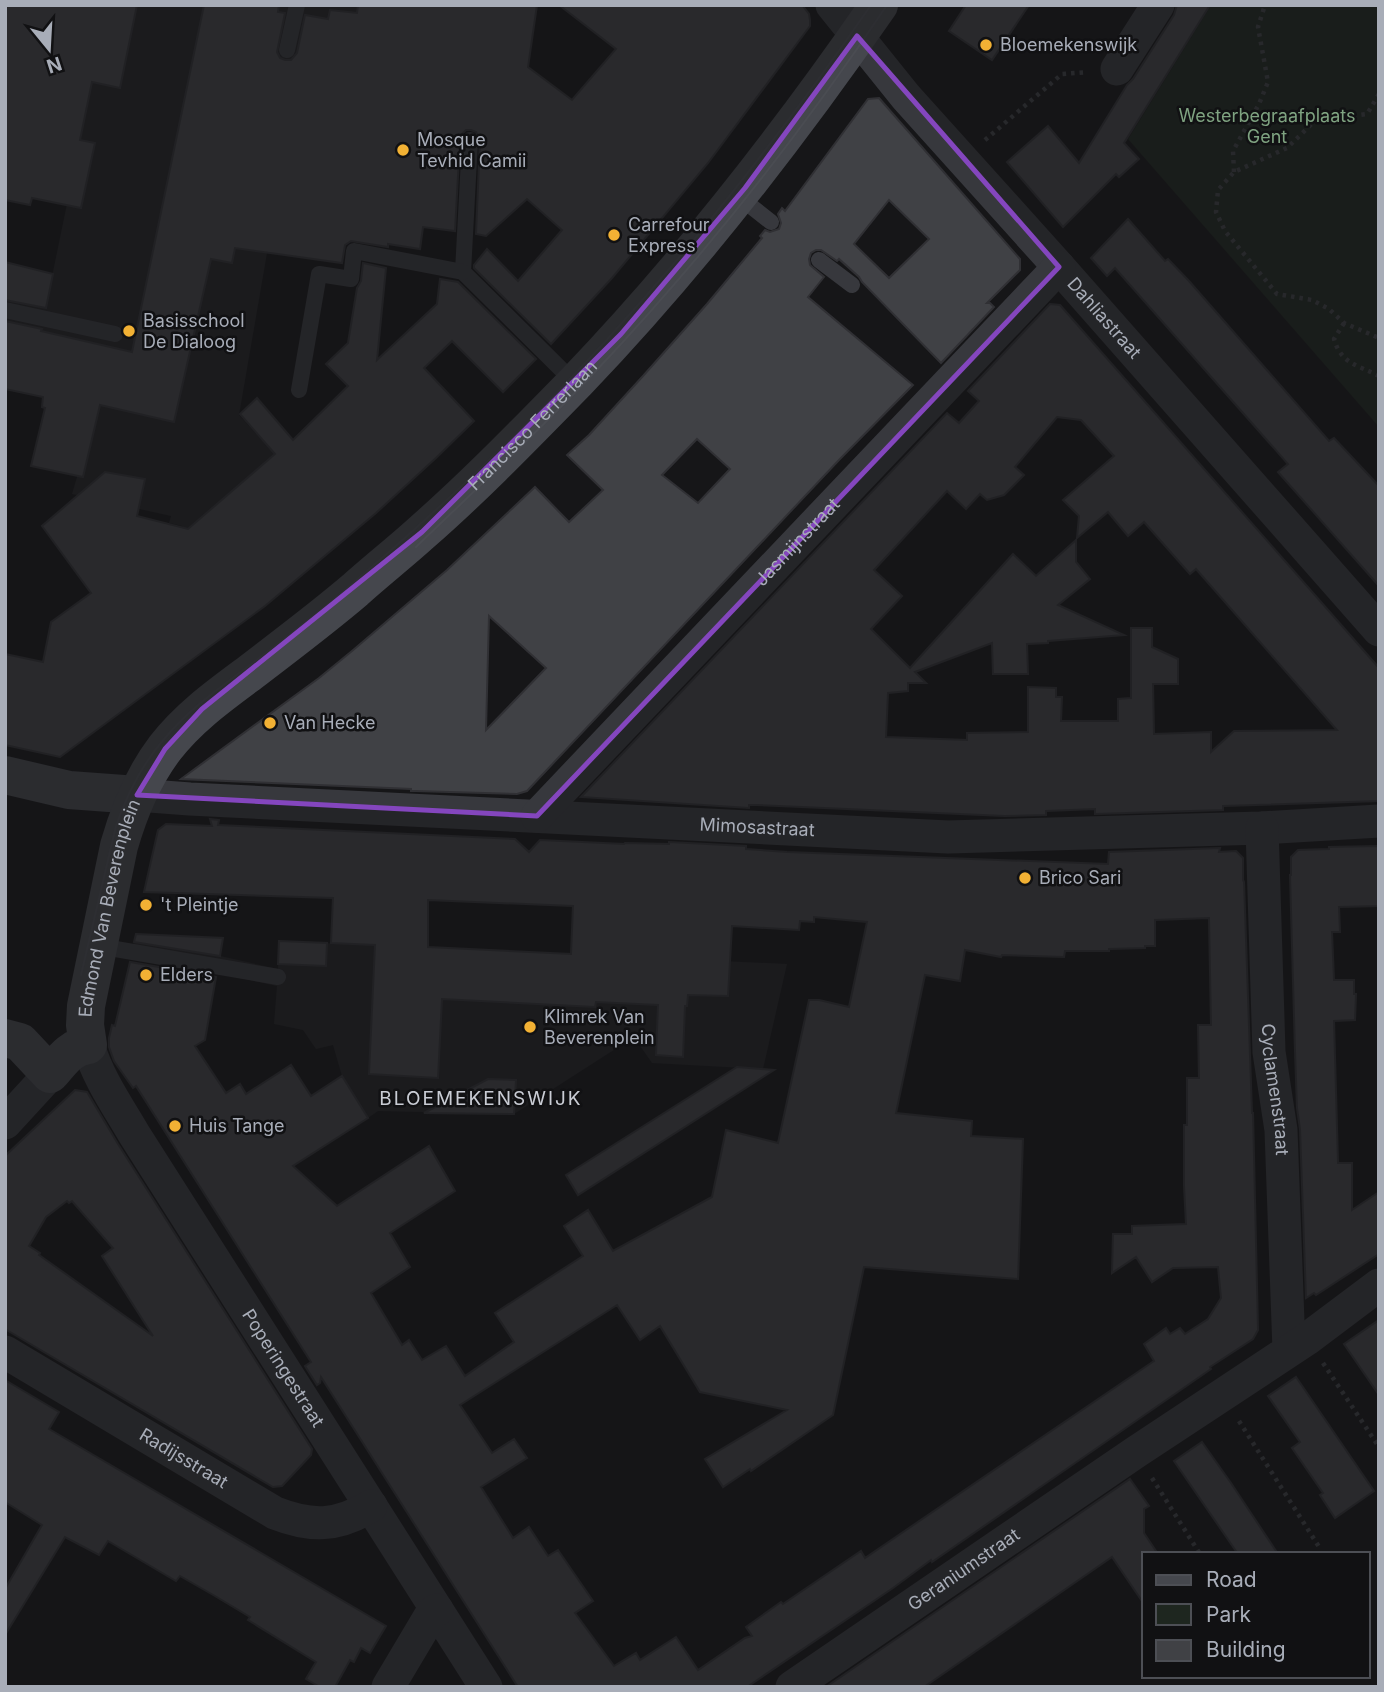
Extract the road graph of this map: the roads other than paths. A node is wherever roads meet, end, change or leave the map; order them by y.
1 (297, 5) edge
2 (832, 5) edge
3 (879, 5) edge
4 (1158, 5) edge
5 (857, 36) junction
6 (288, 50) dead end
7 (1117, 69) road end
8 (470, 140) dead end
9 (738, 196) junction
10 (771, 222) dead end
11 (819, 260) dead end
12 (1059, 267) junction
13 (463, 272) junction
14 (852, 285) dead end
15 (5, 310) edge
16 (114, 334) dead end
17 (575, 383) junction
18 (299, 390) dead end
19 (1379, 630) edge
20 (5, 775) edge
21 (137, 795) junction
22 (537, 816) junction
23 (1379, 821) edge
24 (1262, 828) junction
25 (97, 946) junction
26 (278, 977) dead end
27 (5, 1038) edge
28 (88, 1045) junction
29 (50, 1074) junction
30 (5, 1123) edge
31 (1379, 1285) edge
32 (1298, 1345) junction
33 (5, 1352) edge
34 (371, 1506) junction
35 (437, 1610) junction
36 (388, 1687) edge
37 (486, 1687) edge
38 (792, 1687) edge

1 - 6 lane
2 - 5 street, Dahliastraat
3 - 5 street, Francisco Ferrerlaan
4 - 7 street
5 - 9 street, Francisco Ferrerlaan
5 - 12 street, Dahliastraat
8 - 13 lane
9 - 10 lane
9 - 17 street, Francisco Ferrerlaan
11 - 14 lane
12 - 19 street, Dahliastraat
12 - 22 street, Jasmijnstraat
13 - 17 lane
13 - 18 lane
15 - 16 lane
17 - 21 street, Francisco Ferrerlaan
20 - 21 street, Edmond Van Beverenplein
21 - 22 street, Mimosastraat
21 - 25 street, Edmond Van Beverenplein
22 - 24 street, Mimosastraat
23 - 24 street, Mimosastraat
24 - 32 street, Cyclamenstraat
25 - 26 lane
25 - 28 street, Edmond Van Beverenplein
27 - 29 street
28 - 29 street, Edmond Van Beverenplein
28 - 34 street, Poperingestraat
29 - 30 street
31 - 32 street, Geraniumstraat
32 - 38 street, Geraniumstraat
33 - 34 street, Radijsstraat
34 - 35 street, Poperingestraat
35 - 36 street
35 - 37 street, Poperingestraat

